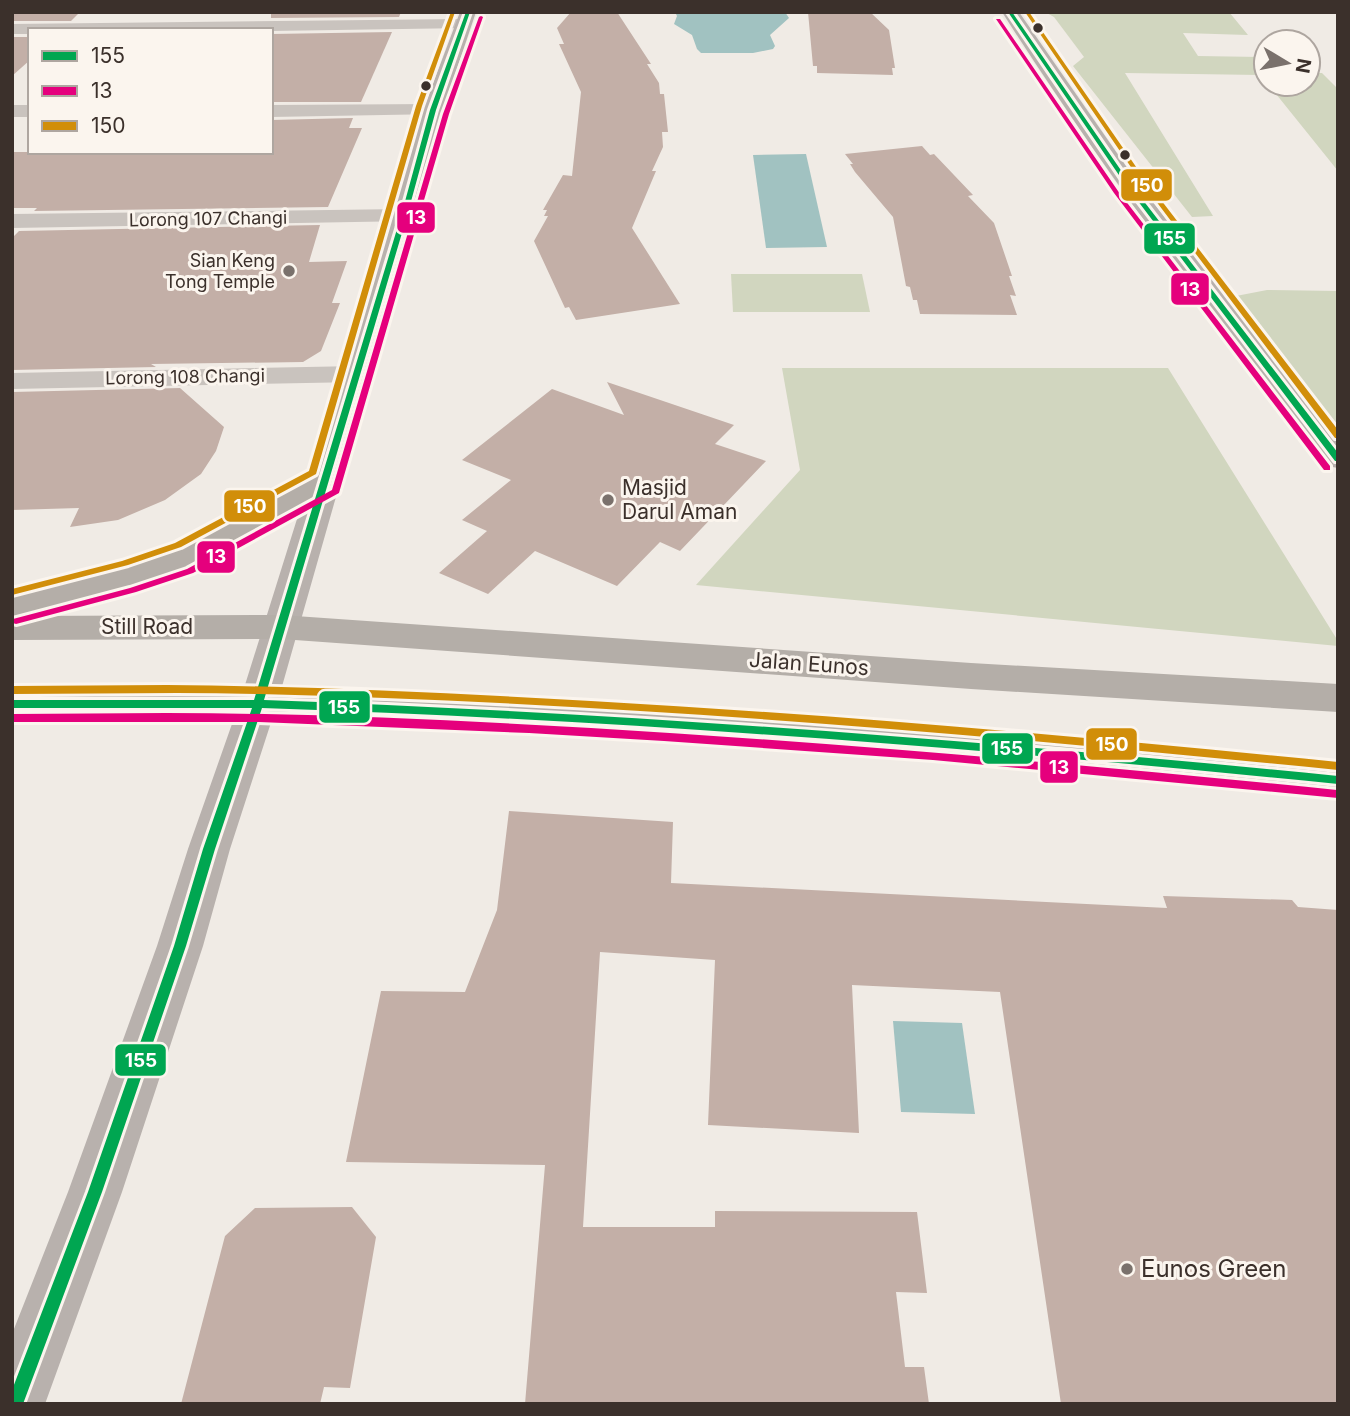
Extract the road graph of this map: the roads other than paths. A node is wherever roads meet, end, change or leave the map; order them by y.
1 (1010, 12) edge
2 (465, 18) edge
3 (53, 28) edge
4 (432, 110) junction
5 (273, 111) edge
6 (404, 216) junction
7 (12, 221) edge
8 (358, 374) junction
9 (12, 381) edge
10 (1338, 458) edge
11 (325, 482) junction
12 (12, 607) edge
13 (281, 627) junction
14 (12, 628) edge
15 (1338, 698) edge
16 (12, 704) edge
17 (258, 704) junction
18 (1338, 780) edge
19 (15, 1404) edge

1 - 10 main road
2 - 3 street
2 - 4 main road
4 - 5 street
4 - 6 main road
6 - 7 street, Lorong 107 Changi
6 - 8 main road
8 - 9 street, Lorong 108 Changi
8 - 11 main road
11 - 12 highway
11 - 13 main road
13 - 14 highway, Still Road
13 - 15 highway, Jalan Eunos
13 - 17 main road
16 - 17 highway
17 - 18 highway
17 - 19 main road

